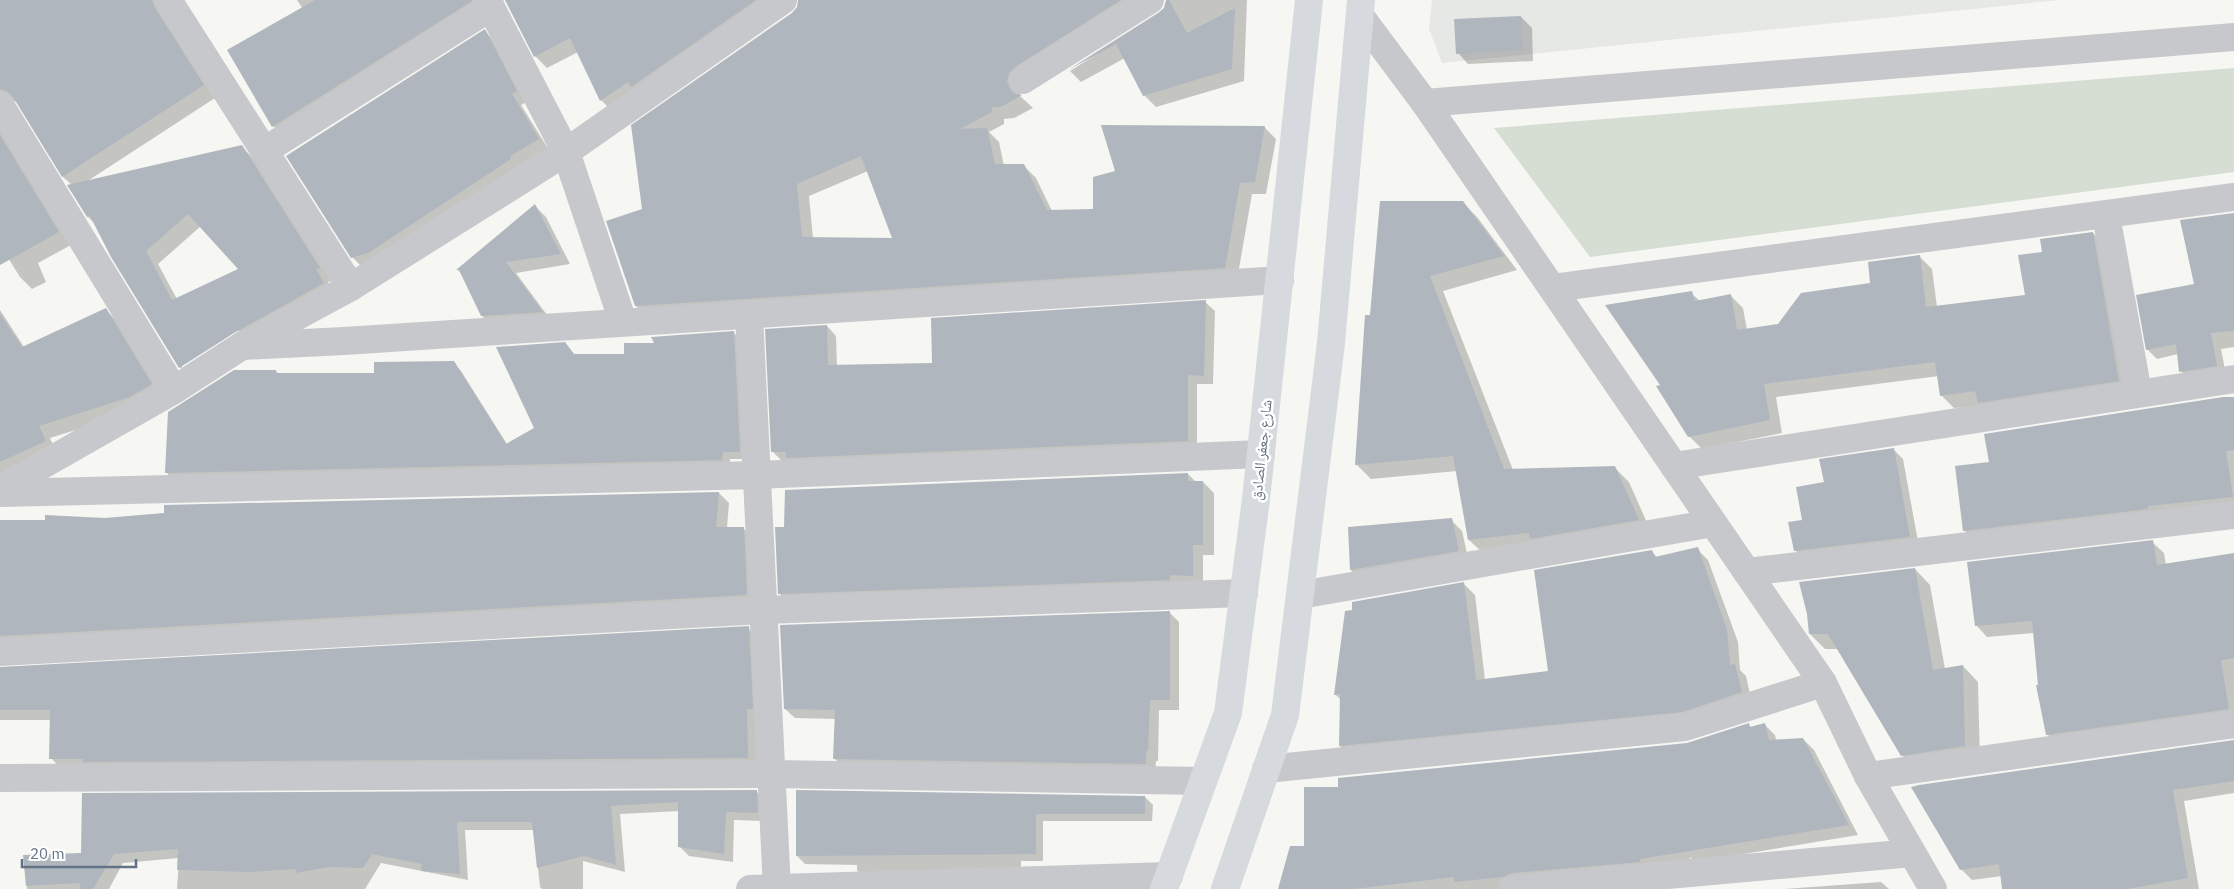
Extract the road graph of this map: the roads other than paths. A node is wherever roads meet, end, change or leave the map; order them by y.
1 (168, 0) edge
2 (784, 0) edge
3 (1150, 0) edge
4 (1309, 0) edge
5 (489, 3) edge
6 (1361, 8) edge
7 (2234, 37) edge
8 (1023, 80) dead end
9 (1425, 102) junction
10 (0, 105) edge
11 (264, 151) junction
12 (566, 152) junction
13 (2234, 197) edge
14 (2106, 215) junction
15 (1280, 280) junction
16 (351, 287) junction
17 (1553, 288) junction
18 (749, 315) junction
19 (622, 322) junction
20 (242, 346) junction
21 (2234, 379) edge
22 (174, 390) junction
23 (2138, 393) junction
24 (1261, 454) junction
25 (1674, 466) junction
26 (758, 475) junction
27 (0, 491) edge
28 (2234, 515) edge
29 (1713, 523) junction
30 (1747, 572) junction
31 (1244, 594) junction
32 (1300, 595) junction
33 (764, 610) junction
34 (0, 652) edge
35 (1822, 683) junction
36 (2234, 724) edge
37 (1266, 769) junction
38 (772, 774) junction
39 (1868, 776) junction
40 (0, 778) edge
41 (1203, 781) junction
42 (1912, 853) junction
43 (1167, 882) edge
44 (777, 888) edge
45 (750, 889) edge
46 (764, 889) edge
47 (1225, 889) edge
48 (1513, 889) edge
49 (1933, 889) edge

1 - 11 street
2 - 12 street
3 - 8 street
4 - 15 main road, شارع جعفر الصادق
5 - 11 street
5 - 12 street
6 - 9 street
6 - 32 main road
7 - 9 street
9 - 17 street
10 - 22 street
11 - 16 street
12 - 16 street
12 - 19 street
13 - 14 street
14 - 17 street
14 - 23 street
15 - 18 street
15 - 24 main road, شارع جعفر الصادق
16 - 20 street
17 - 25 street
18 - 19 street
18 - 26 street
19 - 20 street
20 - 22 street
21 - 23 street
22 - 27 street
23 - 25 street
24 - 26 street
24 - 31 main road, شارع جعفر الصادق
25 - 29 street
26 - 27 street
26 - 33 street
28 - 30 street
29 - 30 street
29 - 32 street
30 - 35 street
31 - 33 street
31 - 41 main road, شارع جعفر الصادق
32 - 37 main road
33 - 34 street
33 - 38 street
35 - 37 street
35 - 39 street
36 - 39 street
37 - 47 main road
38 - 40 street
38 - 41 street
38 - 44 street
39 - 42 street
41 - 43 main road, شارع جعفر الصادق
42 - 48 street
42 - 49 street
43 - 44 street
44 - 46 street
45 - 46 street

